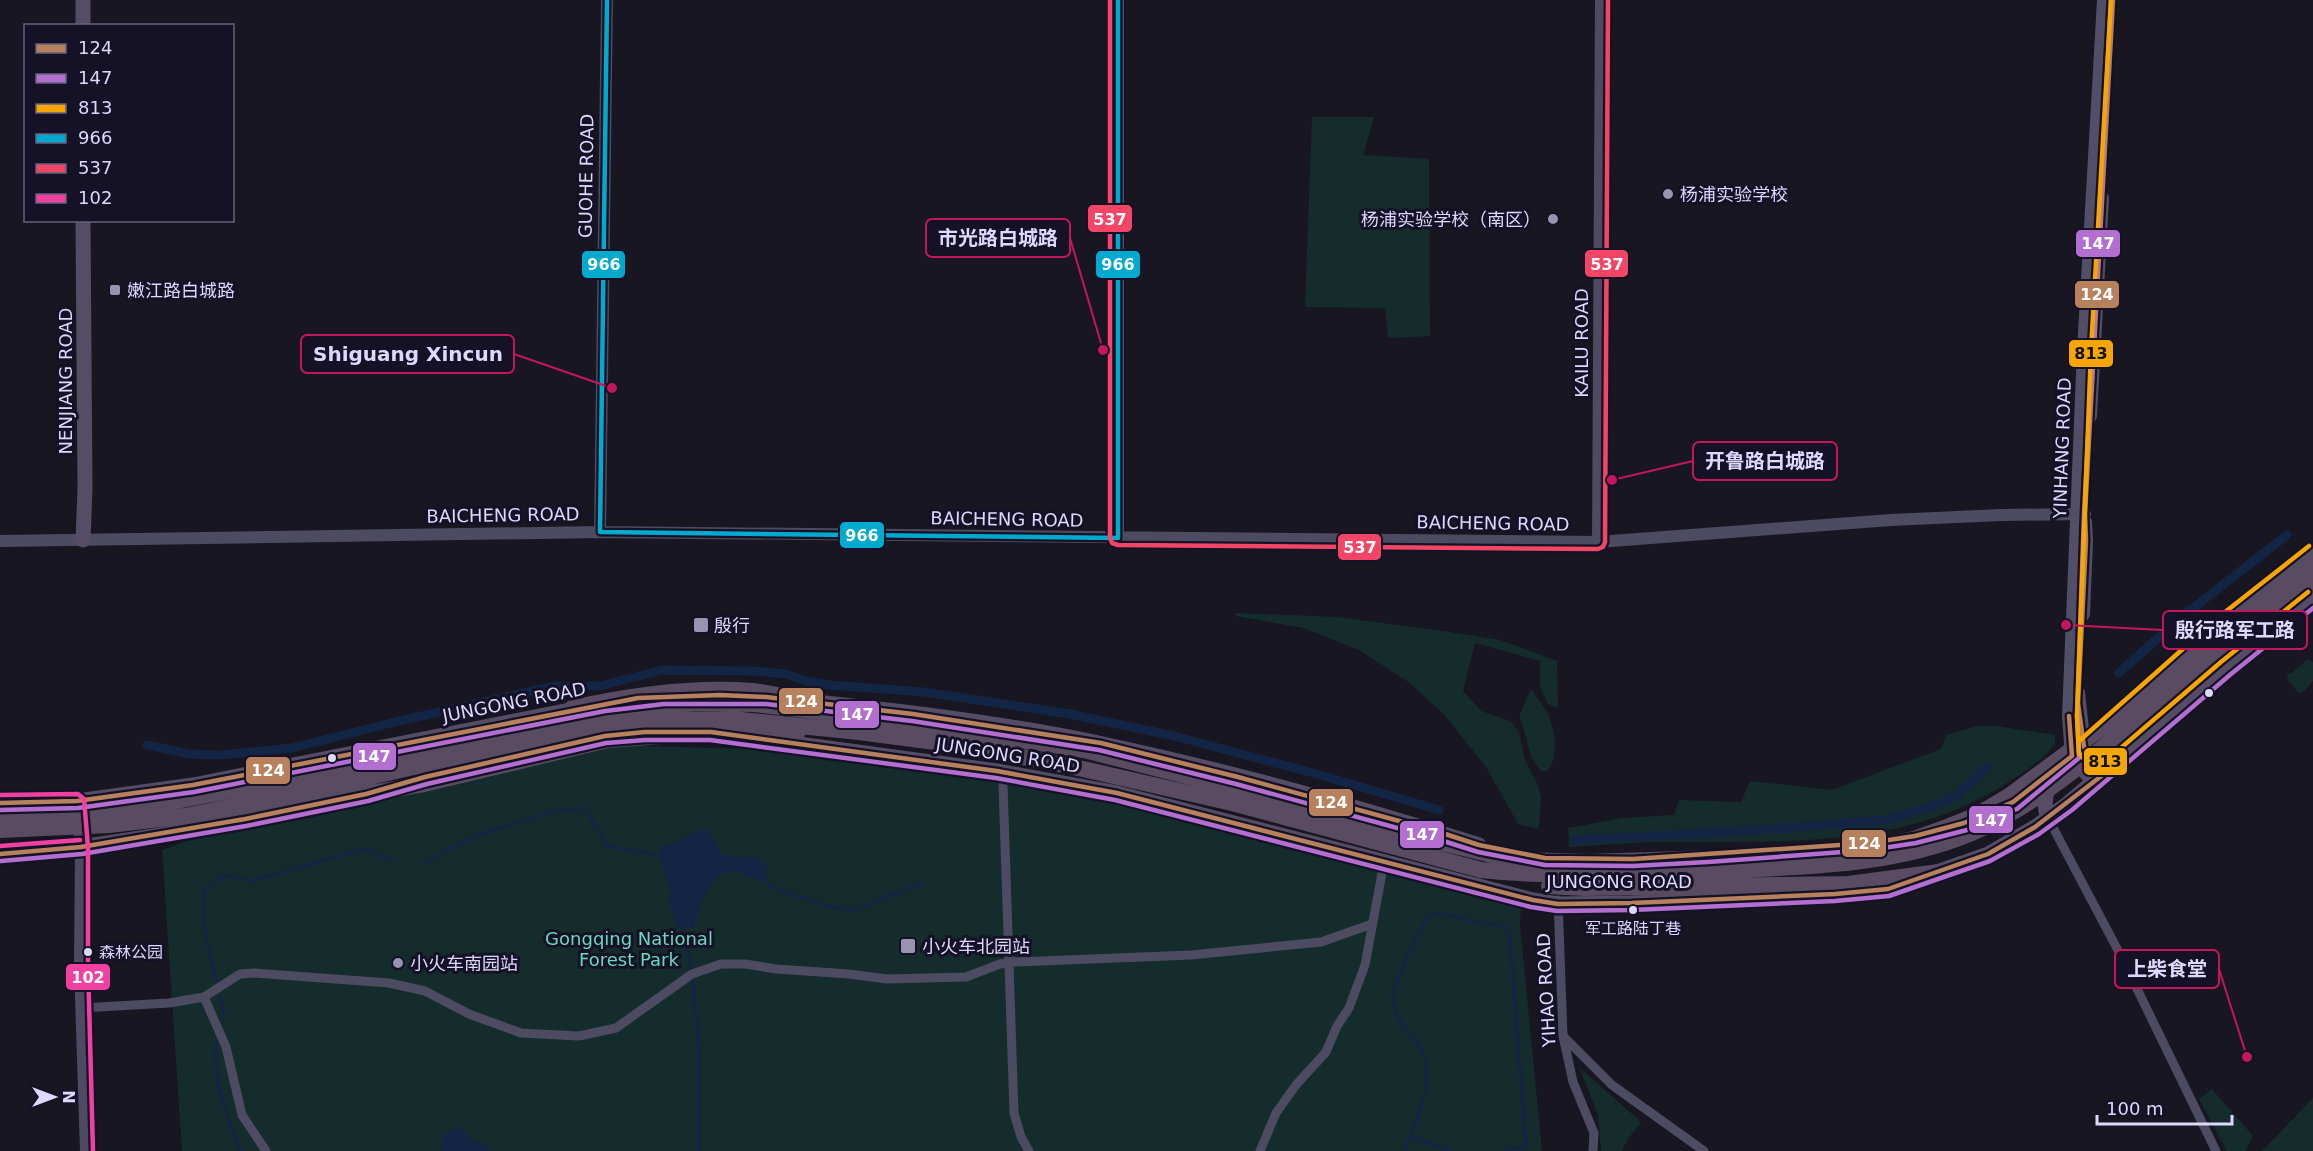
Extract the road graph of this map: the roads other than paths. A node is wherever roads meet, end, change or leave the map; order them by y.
1 (83, 0) edge
2 (607, 0) edge
3 (1118, 0) edge
4 (1601, 0) edge
5 (2104, 0) edge
6 (2113, 0) edge
7 (82, 24) edge
8 (83, 222) edge
9 (2081, 514) junction
10 (600, 531) junction
11 (1118, 538) junction
12 (83, 540) junction
13 (0, 541) edge
14 (1598, 542) junction
15 (2313, 552) edge
16 (2313, 564) edge
17 (2313, 580) edge
18 (2313, 598) edge
19 (2127, 707) junction
20 (897, 721) junction
21 (859, 732) junction
22 (2152, 732) junction
23 (2078, 751) junction
24 (362, 752) junction
25 (2098, 778) junction
26 (1003, 785) dead end
27 (366, 794) junction
28 (77, 801) junction
29 (0, 803) edge
30 (1990, 813) junction
31 (0, 816) edge
32 (2048, 818) junction
33 (0, 830) edge
34 (2001, 846) junction
35 (81, 847) junction
36 (0, 854) edge
37 (1561, 858) junction
38 (1384, 862) junction
39 (1481, 870) junction
40 (1939, 872) junction
41 (1558, 904) junction
42 (1372, 924) junction
43 (1008, 963) junction
44 (204, 997) junction
45 (81, 1008) junction
46 (1563, 1036) junction
47 (86, 1151) edge
48 (266, 1151) edge
49 (1029, 1151) edge
50 (1260, 1151) edge
51 (1593, 1151) edge
52 (1704, 1151) edge
53 (2216, 1151) edge

1 - 7 main road
2 - 10 street, GUOHE ROAD
3 - 11 street
4 - 14 street, KAILU ROAD
5 - 9 main road, YINHANG ROAD
6 - 9 main road, YINHANG ROAD
8 - 12 main road, NENJIANG ROAD
9 - 14 street, BAICHENG ROAD
9 - 23 main road, YINHANG ROAD
10 - 11 street, BAICHENG ROAD
10 - 12 street, BAICHENG ROAD
11 - 14 street, BAICHENG ROAD
12 - 13 street, BAICHENG ROAD
15 - 19 main road, JUNGONG ROAD
16 - 20 highway, bridge
17 - 39 highway, bridge
18 - 22 main road, JUNGONG ROAD
19 - 22 main road
19 - 23 main road, JUNGONG ROAD
20 - 24 highway, bridge
20 - 31 highway, bridge
21 - 27 highway, bridge
21 - 33 highway, bridge
21 - 39 highway, bridge
22 - 25 main road, JUNGONG ROAD
23 - 25 main road
23 - 30 main road, JUNGONG ROAD
23 - 32 main road, JUNGONG ROAD
24 - 28 main road, JUNGONG ROAD
24 - 37 main road, JUNGONG ROAD
25 - 32 main road, JUNGONG ROAD
26 - 43 street
27 - 35 main road, JUNGONG ROAD
27 - 38 main road, JUNGONG ROAD
28 - 29 main road, JUNGONG ROAD
28 - 35 street
30 - 34 main road
30 - 37 main road, JUNGONG ROAD
32 - 34 main road, JUNGONG ROAD
32 - 53 street
34 - 40 main road, JUNGONG ROAD
35 - 36 main road, JUNGONG ROAD
35 - 45 street
37 - 41 street, YIHAO ROAD
38 - 41 main road, JUNGONG ROAD
38 - 42 street
39 - 40 highway, bridge
40 - 41 main road, JUNGONG ROAD
41 - 46 street, YIHAO ROAD
42 - 43 street
42 - 50 street
43 - 44 street
43 - 49 street
44 - 45 street
44 - 48 street
45 - 47 street
46 - 51 street, YIHAO ROAD
46 - 52 street

